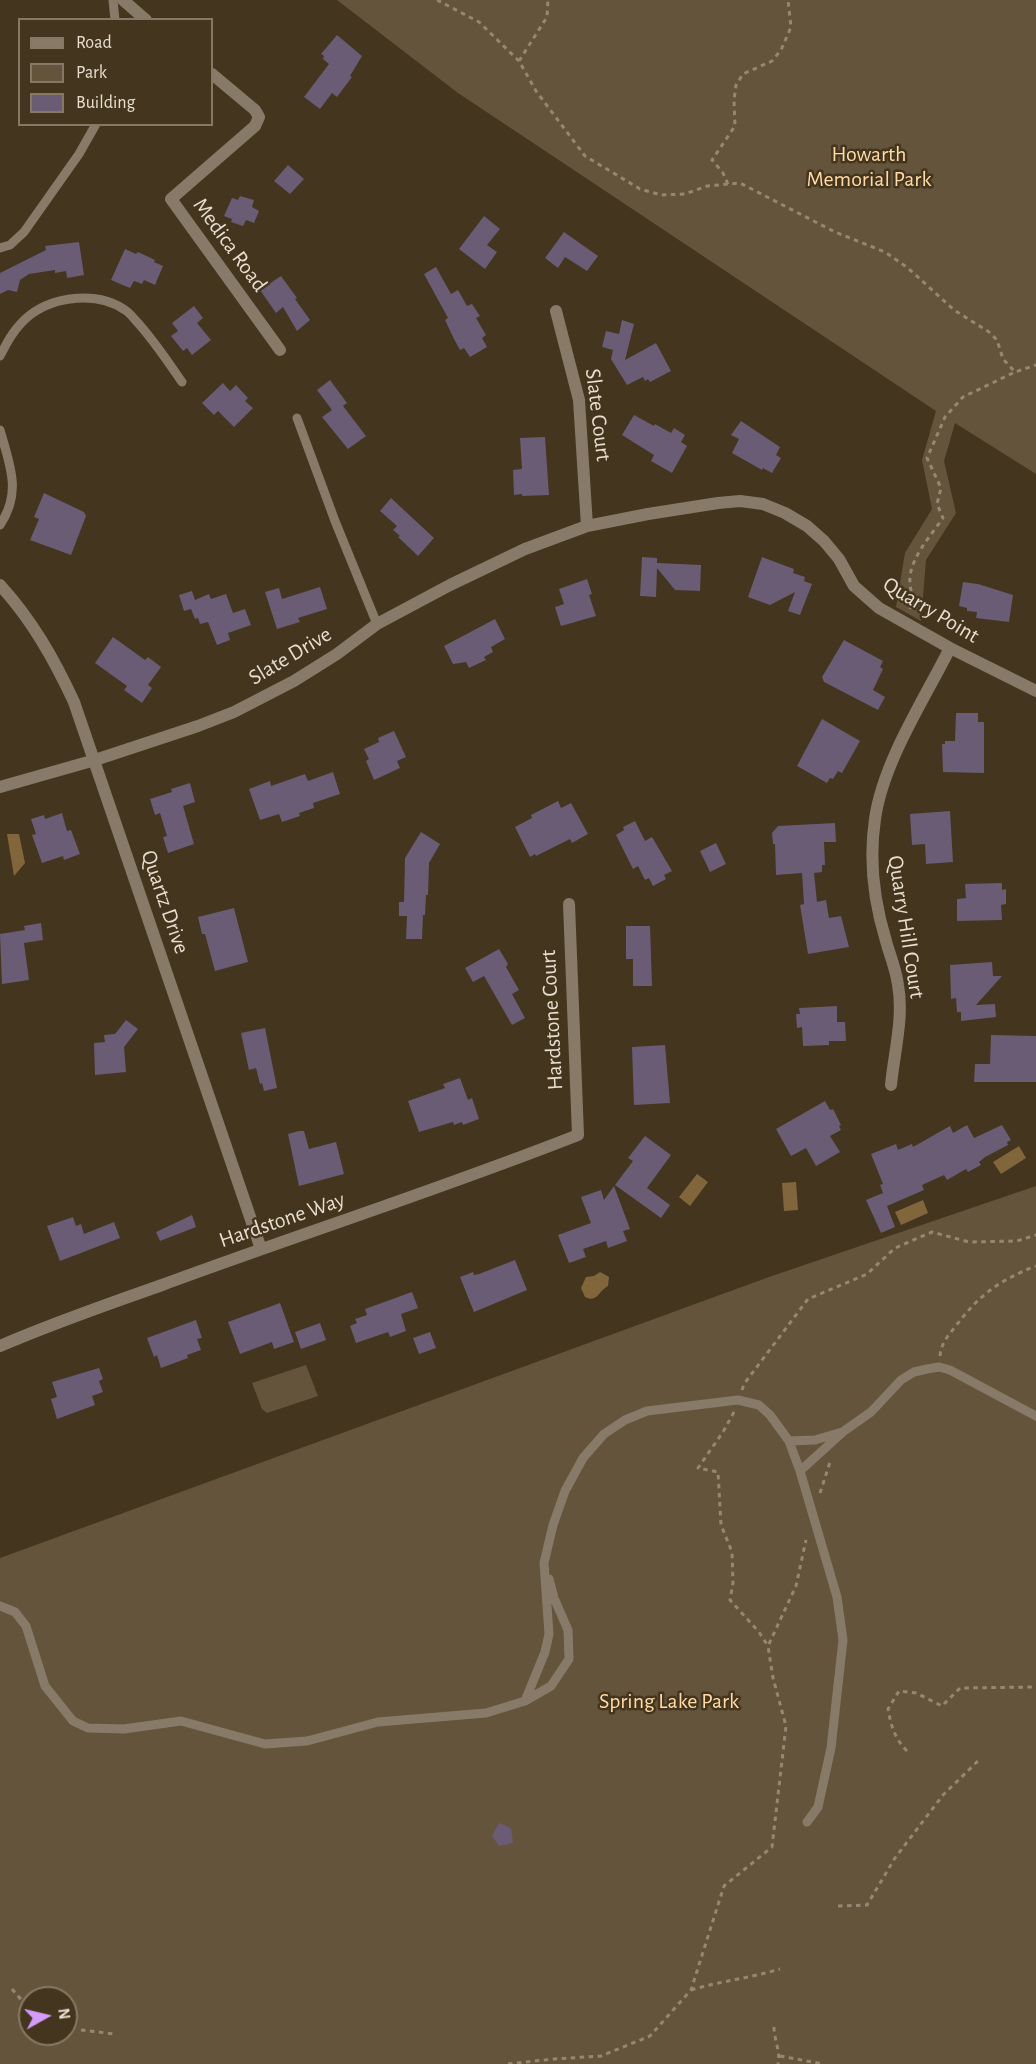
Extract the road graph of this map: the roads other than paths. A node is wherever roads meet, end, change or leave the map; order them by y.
1 (113, 0) edge
2 (123, 0) edge
3 (115, 18) edge
4 (144, 18) edge
5 (213, 75) edge
6 (95, 126) edge
7 (0, 248) edge
8 (556, 311) dead end
9 (280, 350) dead end
10 (0, 356) edge
11 (182, 382) dead end
12 (297, 418) dead end
13 (0, 430) edge
14 (0, 525) edge
15 (587, 526) junction
16 (0, 585) edge
17 (377, 624) junction
18 (950, 648) junction
19 (1036, 691) edge
20 (94, 760) junction
21 (0, 787) edge
22 (569, 904) dead end
23 (891, 1085) dead end
24 (578, 1135) joint
25 (261, 1249) junction
26 (0, 1346) edge
27 (1036, 1416) edge
28 (844, 1431) junction
29 (789, 1441) junction
30 (800, 1471) junction
31 (544, 1563) junction
32 (0, 1606) edge
33 (525, 1701) junction
34 (807, 1822) dead end

1 - 3 lane
2 - 4 street
5 - 9 street, Medica Road
6 - 7 lane
8 - 15 street, Slate Court
10 - 11 lane
12 - 17 lane
13 - 14 lane
15 - 17 street, Slate Drive
15 - 18 street, Quarry Point
16 - 20 street, Quartz Drive
17 - 20 street, Slate Drive
18 - 19 street, Quarry Point
18 - 23 street, Quarry Hill Court
20 - 21 street, Slate Drive
20 - 25 street, Quartz Drive
22 - 24 street, Hardstone Court
24 - 25 street, Hardstone Way
25 - 26 street, Hardstone Way
27 - 28 lane
28 - 29 lane
28 - 30 lane
29 - 30 lane
29 - 31 lane
30 - 34 lane
31 - 33 lane
31 - 33 lane
32 - 33 lane

